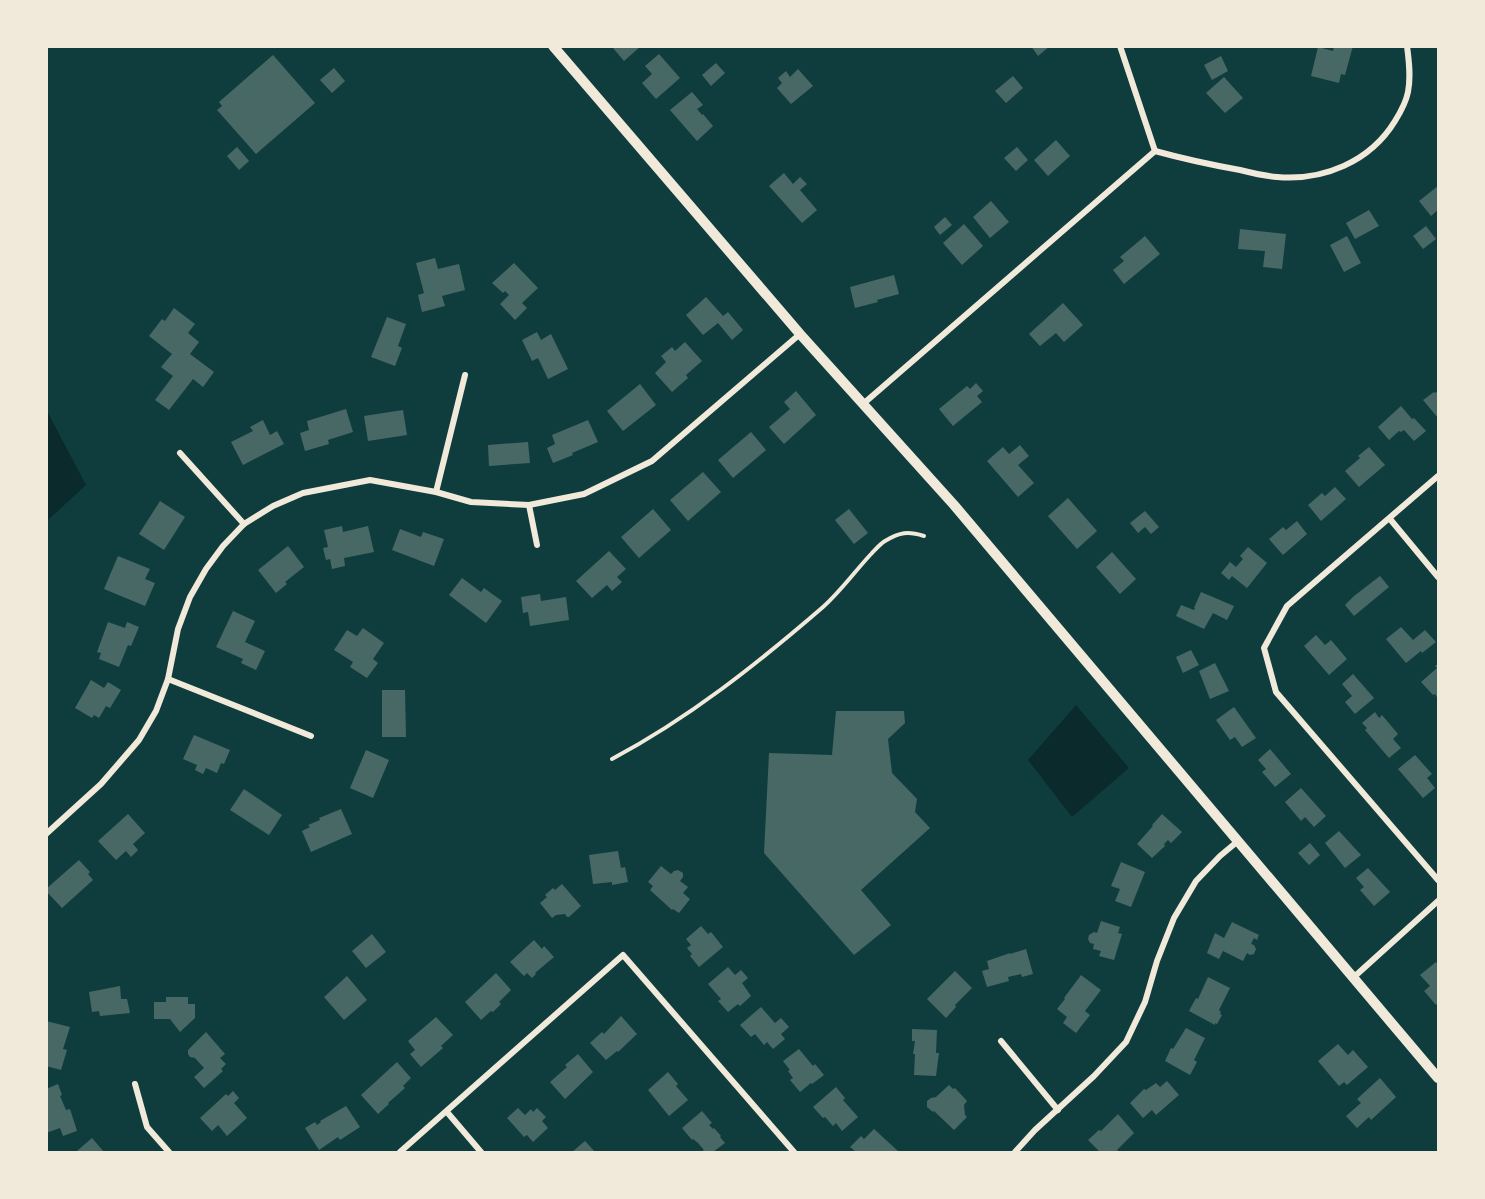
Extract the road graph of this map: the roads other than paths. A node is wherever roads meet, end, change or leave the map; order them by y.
1 (554, 46) edge
2 (1120, 46) edge
3 (1407, 46) edge
4 (1155, 151) junction
5 (800, 334) junction
6 (465, 375) dead end
7 (863, 404) junction
8 (180, 453) dead end
9 (1438, 476) edge
10 (436, 492) junction
11 (529, 505) junction
12 (1390, 519) junction
13 (244, 524) junction
14 (924, 536) dead end
15 (537, 544) dead end
16 (1438, 577) edge
17 (168, 679) junction
18 (310, 736) dead end
19 (612, 759) dead end
20 (46, 834) edge
21 (1239, 840) junction
22 (1438, 880) edge
23 (1438, 901) edge
24 (1354, 977) junction
25 (1001, 1041) dead end
26 (1438, 1078) edge
27 (135, 1084) dead end
28 (1058, 1110) junction
29 (447, 1112) junction
30 (169, 1152) edge
31 (400, 1152) edge
32 (481, 1152) edge
33 (794, 1152) edge
34 (1015, 1152) edge

1 - 5 street
2 - 4 street
3 - 4 street
4 - 7 street
5 - 7 street
5 - 11 street
6 - 10 street
7 - 21 street
8 - 13 street
9 - 12 street
10 - 11 street
10 - 13 street
11 - 15 street
12 - 16 street
12 - 22 street
13 - 17 street
14 - 19 lane
17 - 18 street
17 - 20 street
21 - 24 street
21 - 28 street
23 - 24 street
24 - 26 street
25 - 28 street
27 - 30 street
28 - 34 street
29 - 31 street
29 - 32 street
29 - 33 street

